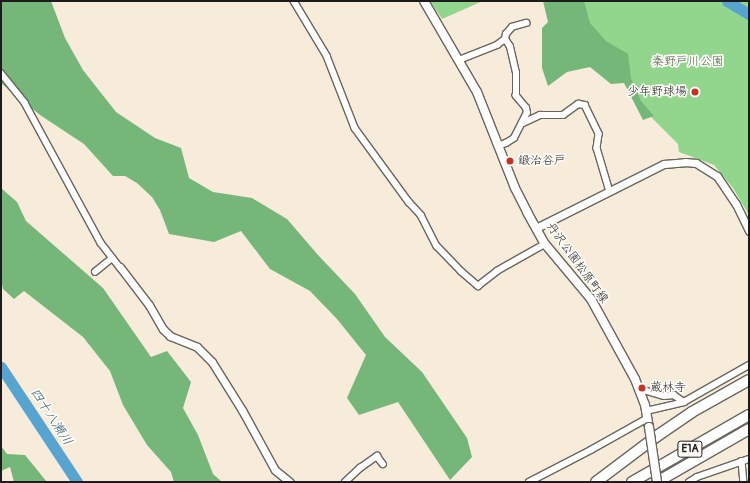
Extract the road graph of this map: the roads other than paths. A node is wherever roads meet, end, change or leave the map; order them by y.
1 (294, 1) edge
2 (424, 1) edge
3 (526, 23) dead end
4 (505, 39) junction
5 (459, 60) junction
6 (1, 73) edge
7 (523, 123) junction
8 (498, 146) junction
9 (610, 192) junction
10 (536, 228) junction
11 (749, 231) edge
12 (545, 244) junction
13 (112, 258) junction
14 (120, 267) joint
15 (95, 272) dead end
16 (749, 365) edge
17 (749, 380) edge
18 (640, 389) junction
19 (684, 402) junction
20 (647, 415) junction
21 (749, 415) edge
22 (749, 429) edge
23 (749, 458) edge
24 (742, 461) junction
25 (383, 464) dead end
26 (290, 482) edge
27 (345, 482) edge
28 (529, 482) edge
29 (596, 482) edge
30 (632, 482) edge
31 (657, 482) edge
32 (689, 482) edge
33 (744, 482) edge

1 - 12 street
2 - 5 main road, 丹沢公園松原町線
3 - 4 street
4 - 5 street
4 - 7 street
5 - 8 main road, 丹沢公園松原町線
6 - 13 street
7 - 8 street
7 - 9 street
8 - 10 main road, 丹沢公園松原町線
9 - 10 street
9 - 11 street
10 - 12 main road, 丹沢公園松原町線
12 - 18 main road, 丹沢公園松原町線
13 - 14 street
13 - 15 street
14 - 26 street
16 - 19 street
17 - 29 highway
18 - 19 street
18 - 20 main road, 丹沢公園松原町線
19 - 20 street
20 - 28 street
20 - 31 main road, 丹沢公園松原町線, bridge
21 - 30 highway, E1A
22 - 31 highway, E1A
23 - 24 street
24 - 32 street
24 - 33 street
25 - 27 street

